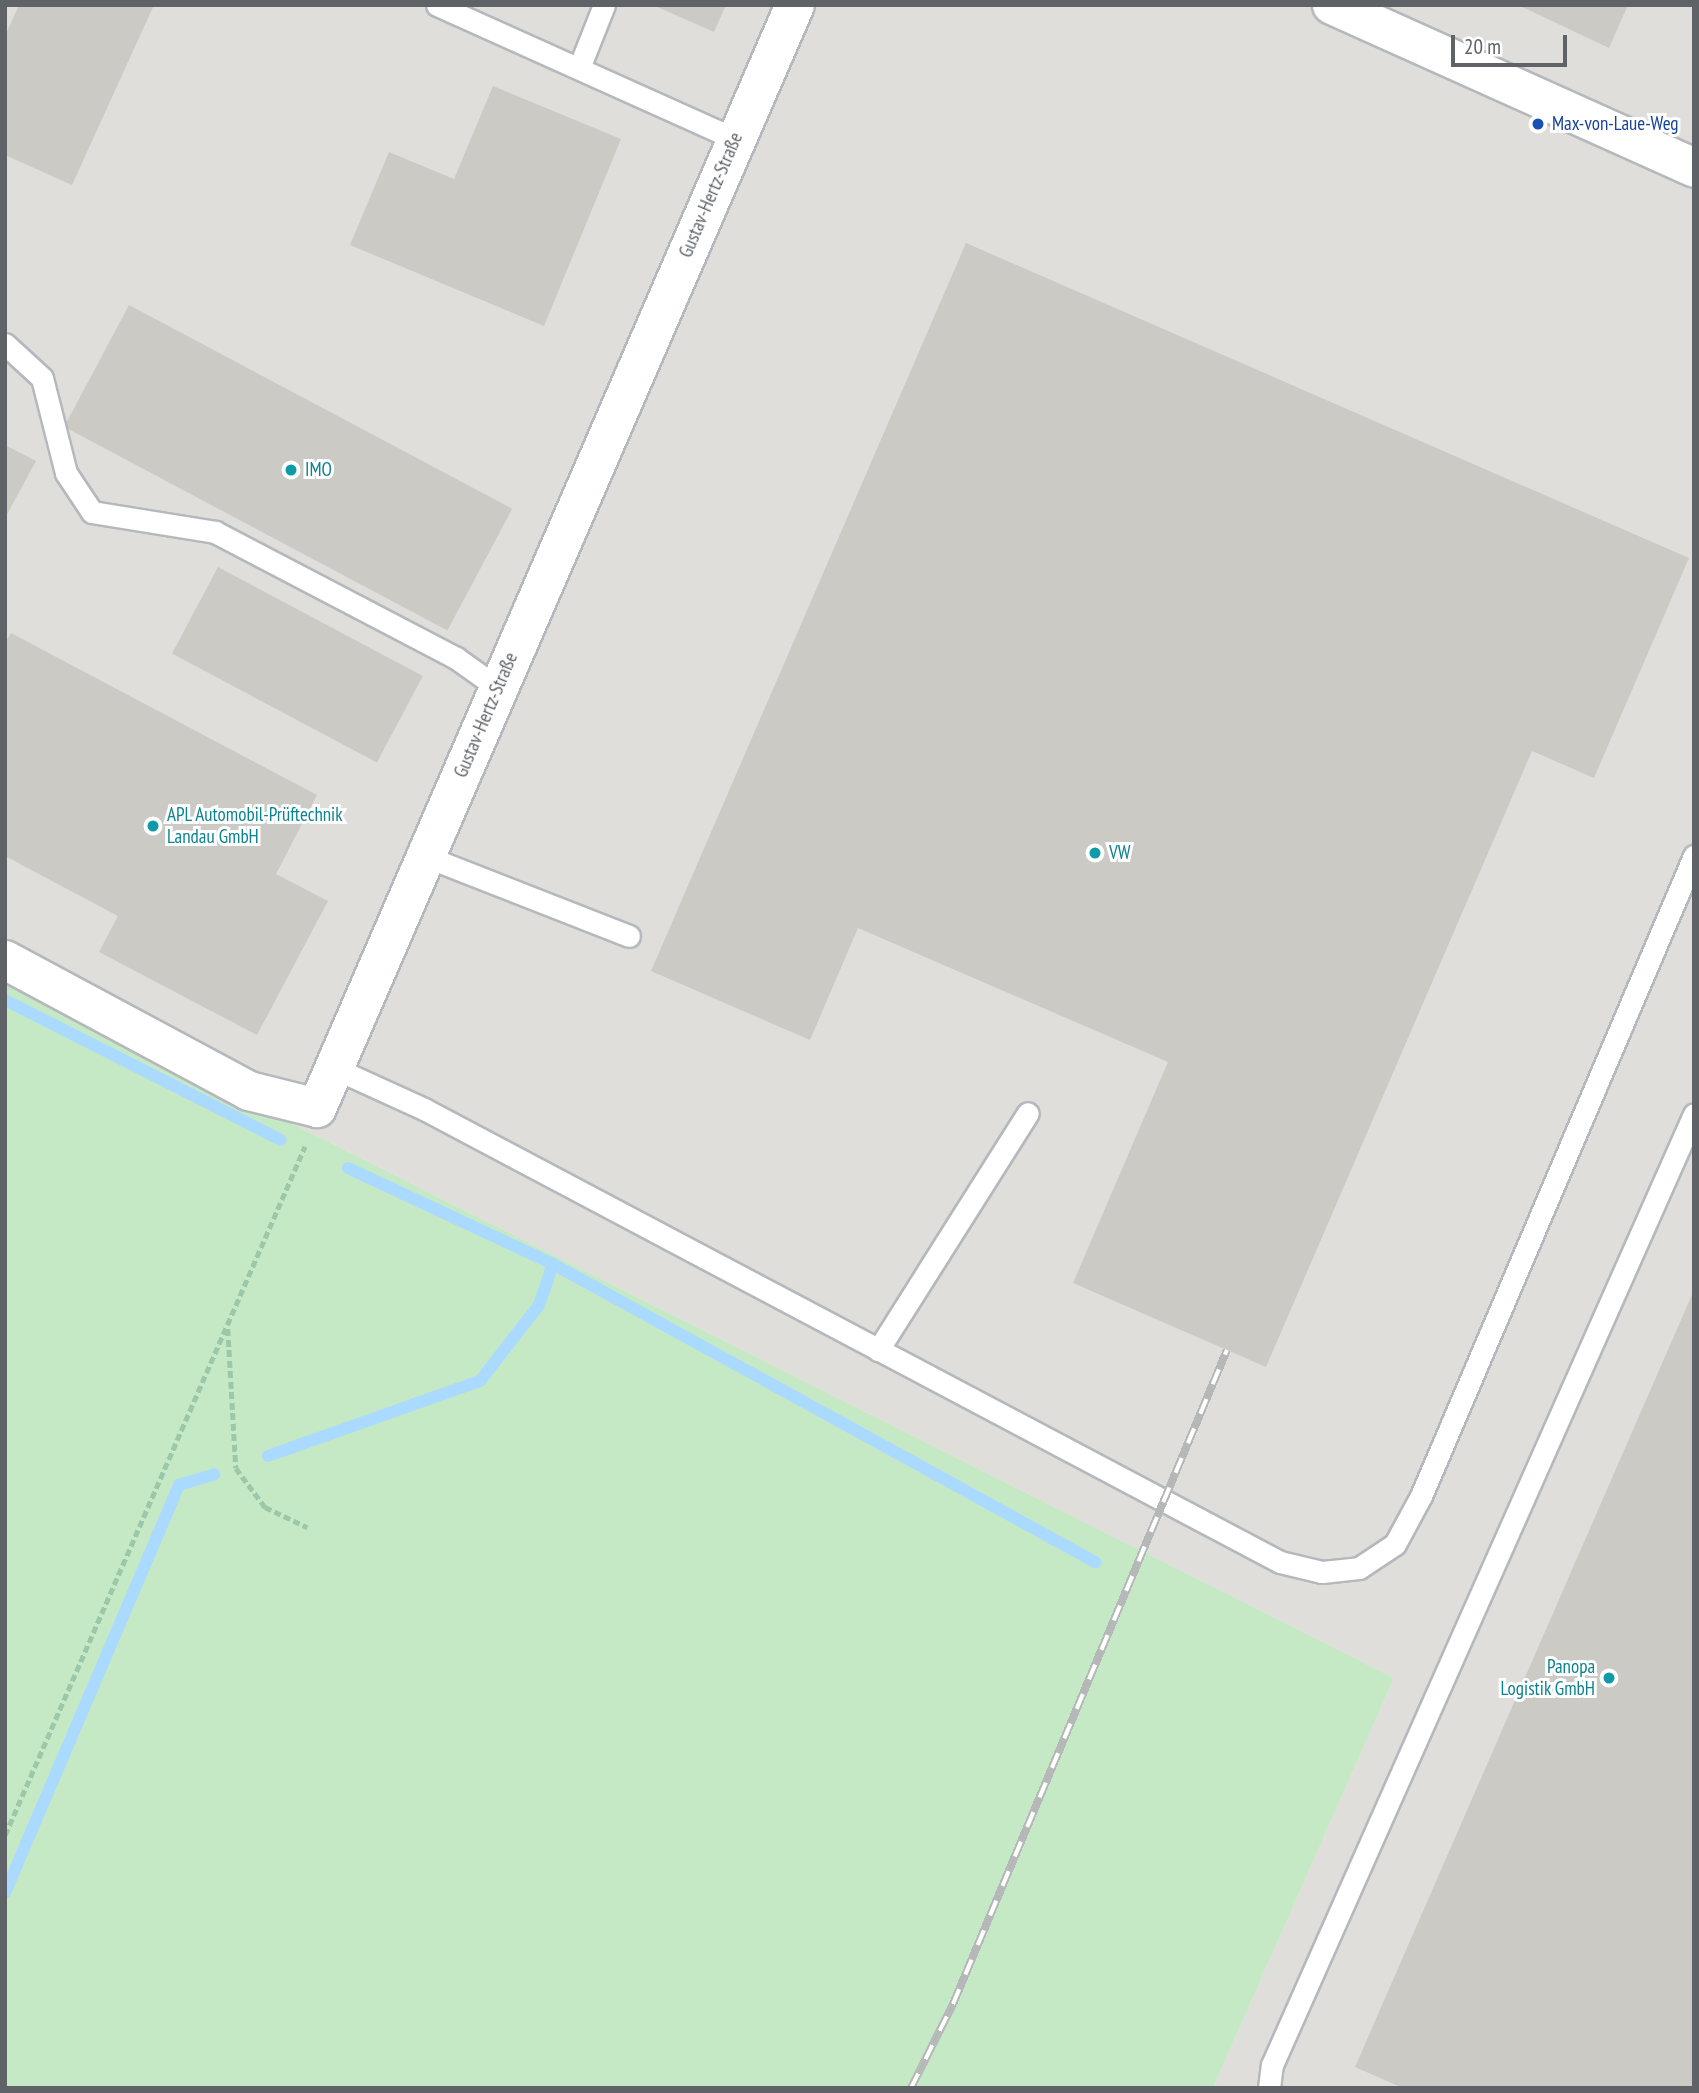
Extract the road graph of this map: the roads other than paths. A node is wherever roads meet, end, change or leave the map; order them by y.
1 (437, 5) edge
2 (604, 5) edge
3 (795, 5) edge
4 (1332, 5) edge
5 (579, 68) junction
6 (735, 139) junction
7 (1694, 168) edge
8 (5, 344) edge
9 (498, 688) junction
10 (425, 856) junction
11 (1694, 856) edge
12 (629, 936) dead end
13 (5, 960) edge
14 (334, 1068) junction
15 (1028, 1113) dead end
16 (1694, 1114) edge
17 (878, 1350) junction
18 (1269, 2088) edge

1 - 5 lane
2 - 5 lane
3 - 6 street, Gustav-Hertz-Straße
4 - 7 street
5 - 6 lane
6 - 9 street, Gustav-Hertz-Straße
8 - 9 lane
9 - 10 street, Gustav-Hertz-Straße
10 - 12 lane
10 - 14 street, Gustav-Hertz-Straße
11 - 17 lane
13 - 14 street, Gustav-Hertz-Straße
14 - 17 lane
15 - 17 lane
16 - 18 lane

